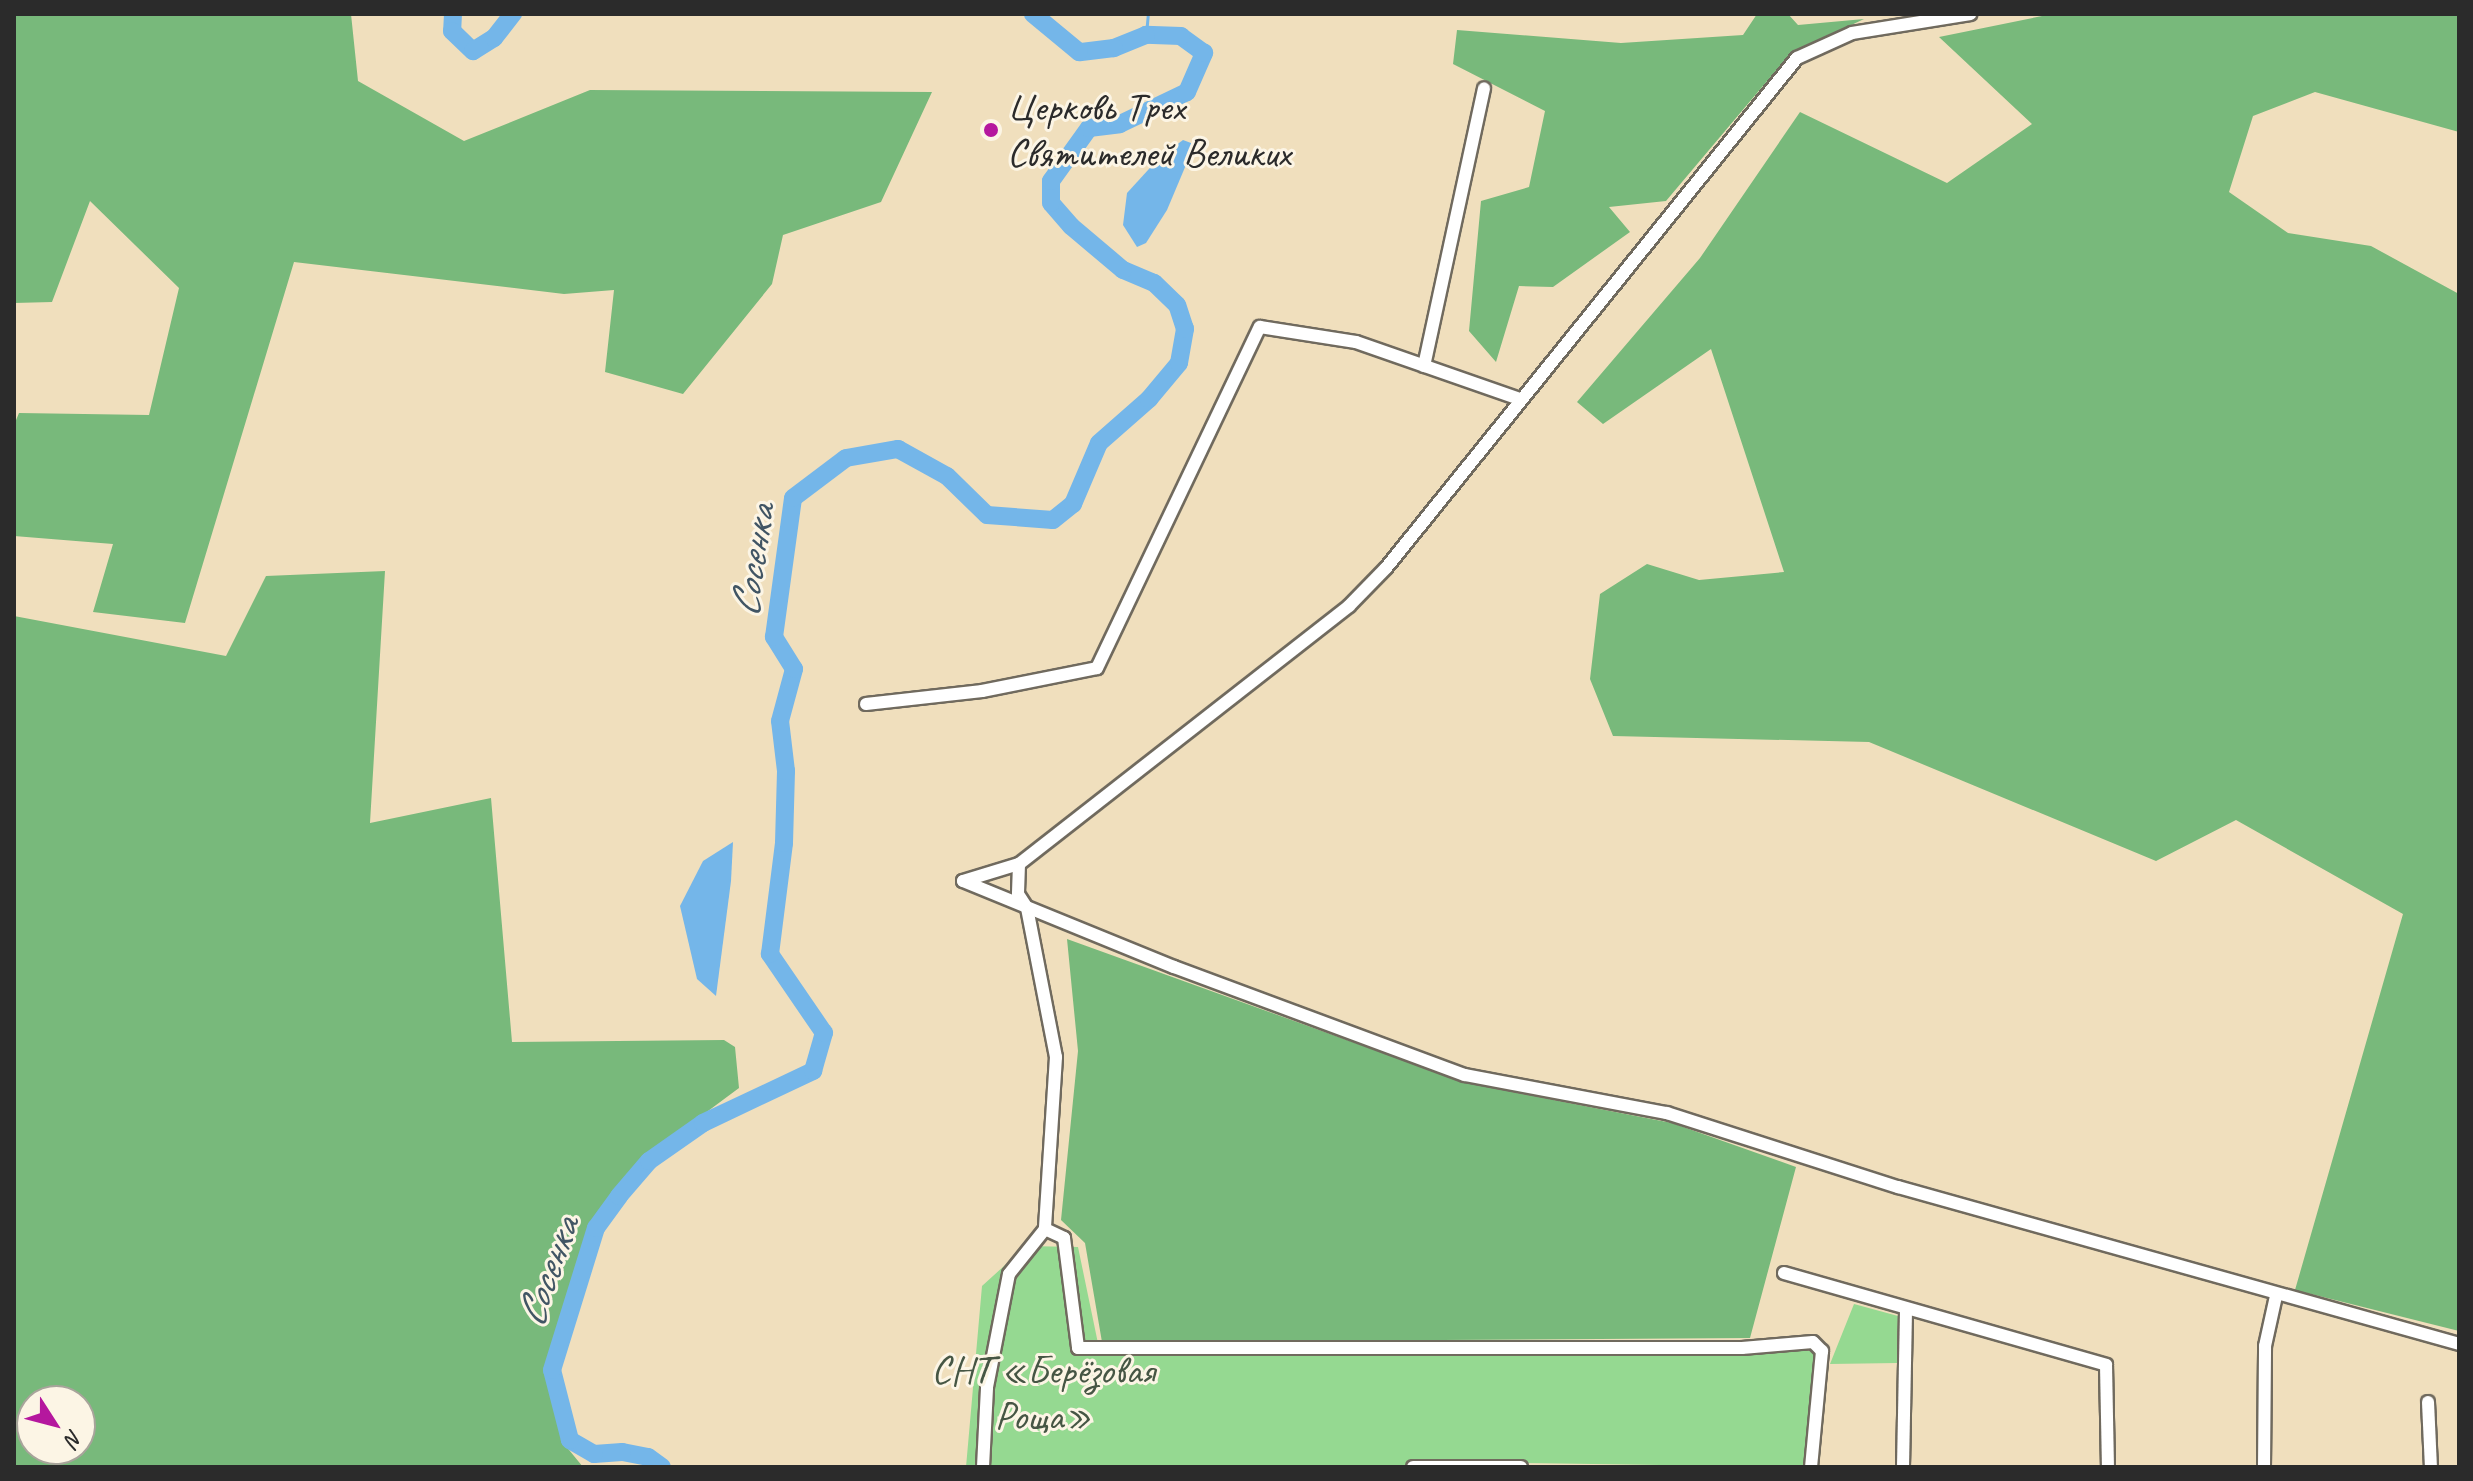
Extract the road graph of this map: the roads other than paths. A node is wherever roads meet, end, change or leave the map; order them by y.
1 (1970, 14) edge
2 (1484, 88) dead end
3 (1424, 366) junction
4 (1520, 399) junction
5 (866, 704) dead end
6 (1019, 864) junction
7 (1027, 908) junction
8 (1045, 1229) junction
9 (1784, 1273) dead end
10 (2276, 1296) junction
11 (1906, 1310) junction
12 (2459, 1344) edge
13 (2428, 1402) dead end
14 (983, 1467) edge
15 (1413, 1467) edge
16 (1521, 1467) edge
17 (1811, 1467) edge
18 (1903, 1467) edge
19 (2108, 1467) edge
20 (2264, 1467) edge
21 (2431, 1467) edge

1 - 4 street
2 - 3 street
3 - 4 street
3 - 5 street
4 - 6 street
6 - 7 street
6 - 7 street
7 - 8 street
7 - 10 street
8 - 14 street
8 - 17 street
9 - 11 street
10 - 12 street
10 - 20 street
11 - 18 street
11 - 19 street
13 - 21 street
15 - 16 street

